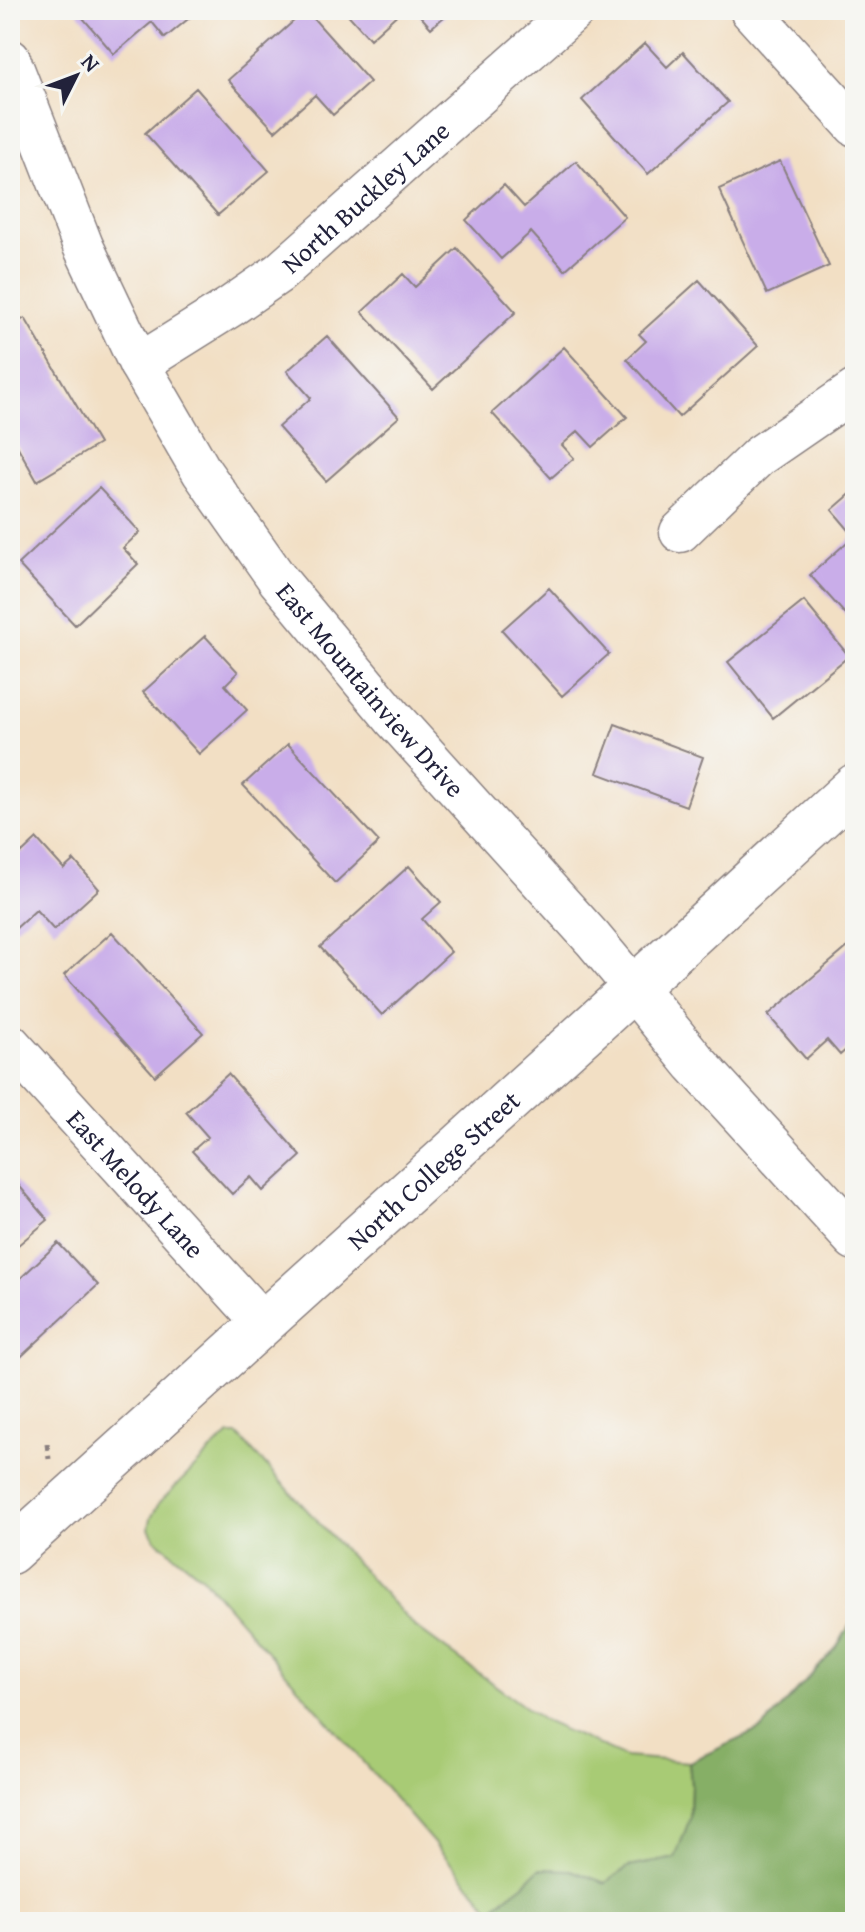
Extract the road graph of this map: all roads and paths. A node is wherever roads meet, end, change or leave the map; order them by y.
1 (575, 10) edge
2 (750, 10) edge
3 (10, 59) edge
4 (855, 126) edge
5 (139, 364) junction
6 (855, 390) edge
7 (680, 532) dead end
8 (855, 786) edge
9 (634, 988) junction
10 (10, 1044) edge
11 (855, 1238) edge
12 (262, 1322) junction
13 (10, 1552) edge

1 - 5 street, North Buckley Lane
2 - 4 street
3 - 5 street, East Mountainview Drive
5 - 9 street, East Mountainview Drive
6 - 7 street
8 - 9 main road, North College Street
9 - 11 main road, East Mountainview Drive
9 - 12 main road, North College Street
10 - 12 street, East Melody Lane
12 - 13 main road, North College Street

